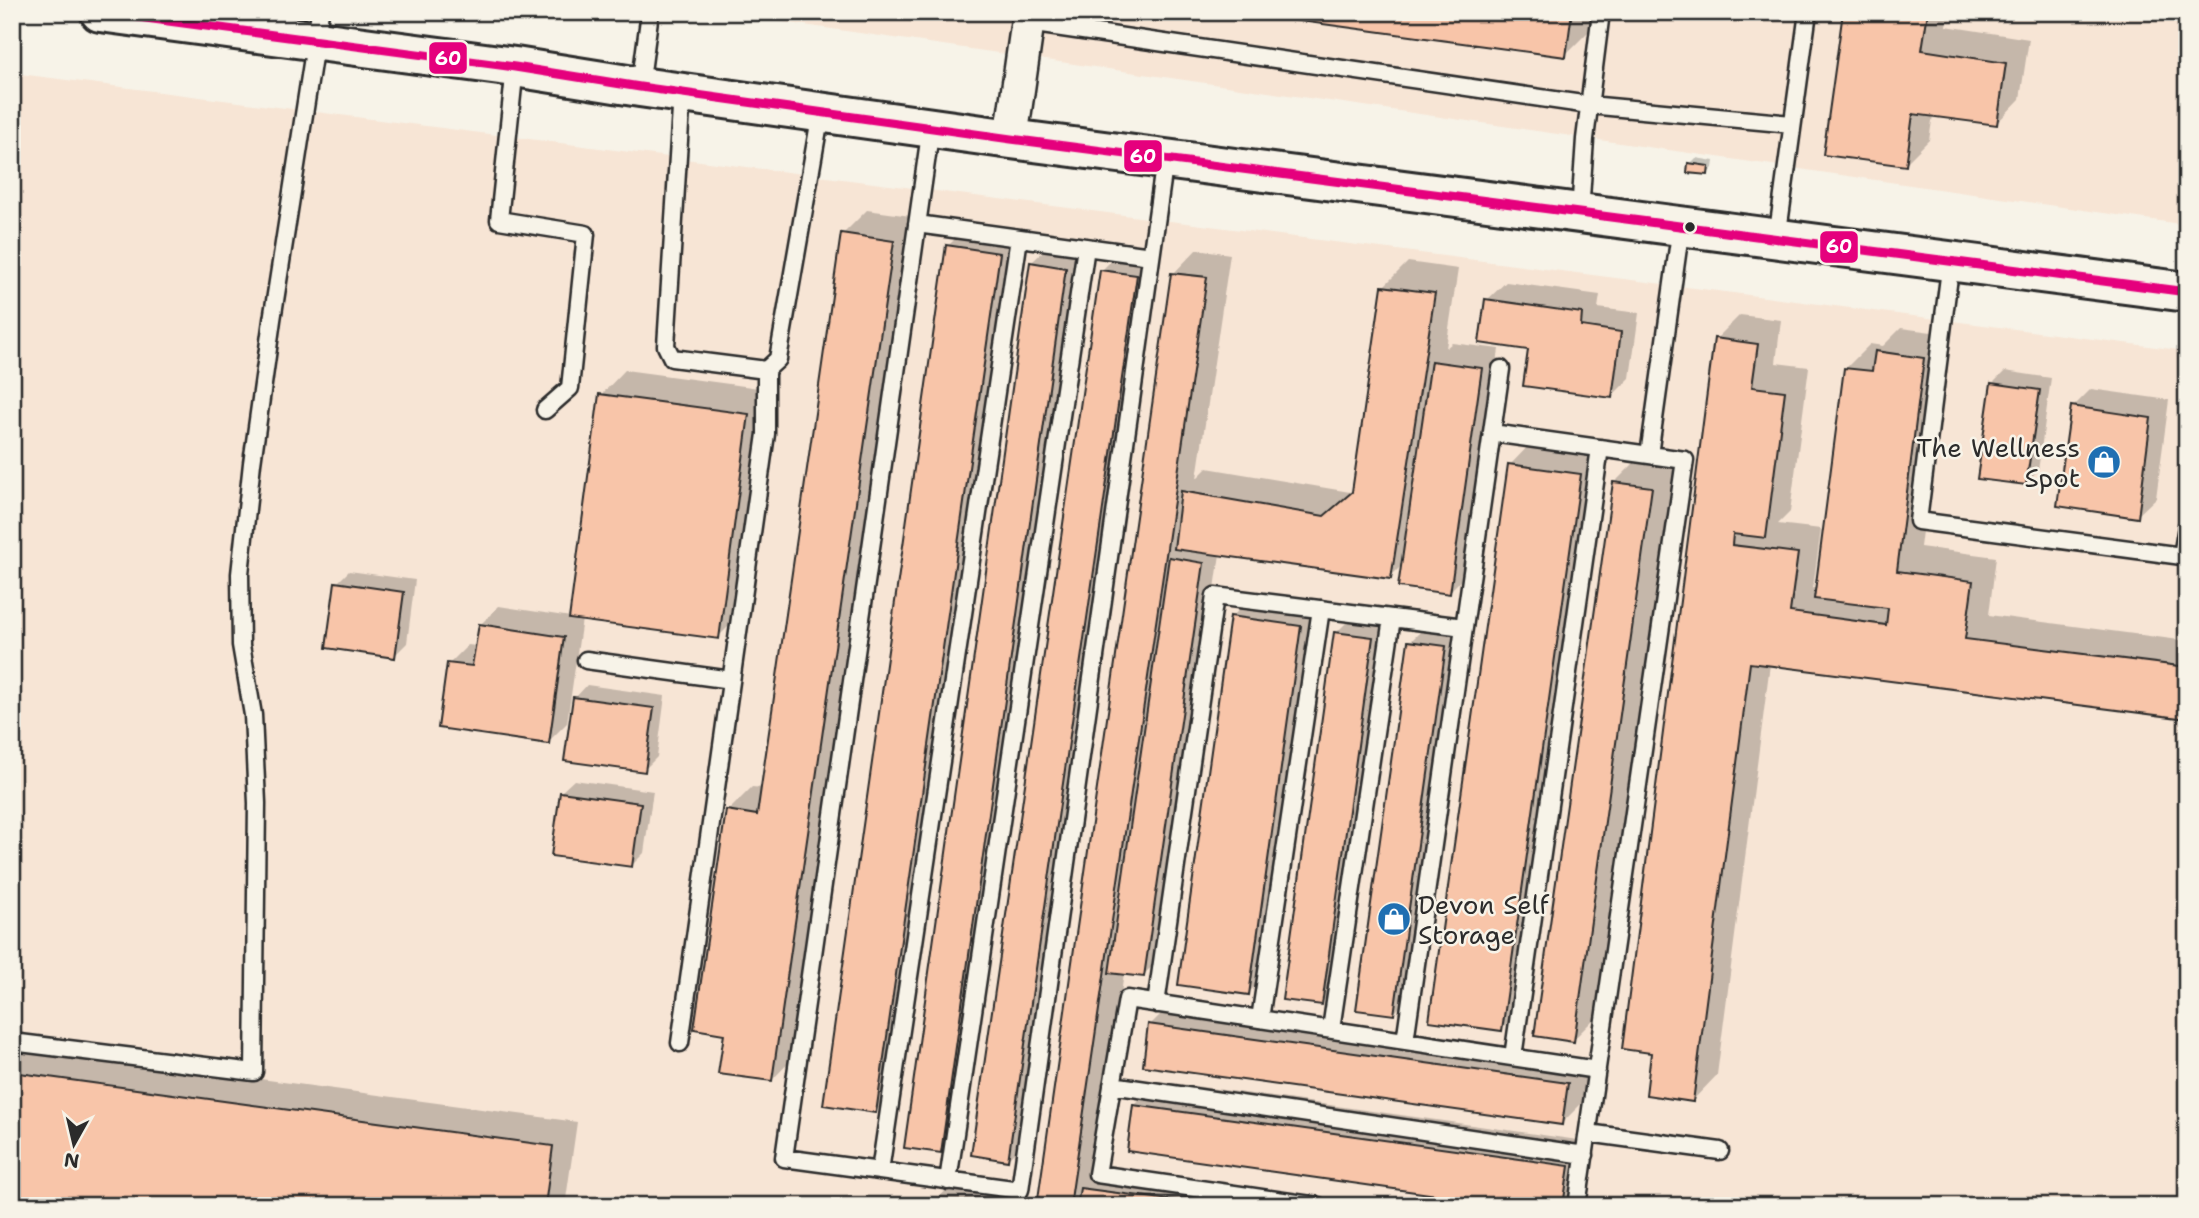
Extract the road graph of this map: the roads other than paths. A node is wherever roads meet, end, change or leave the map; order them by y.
1 (100, 12) edge
2 (650, 12) edge
3 (1601, 12) edge
4 (1808, 12) edge
5 (1029, 18) edge
6 (318, 27) edge
7 (515, 67) junction
8 (640, 87) junction
9 (682, 93) junction
10 (1589, 105) junction
11 (821, 112) junction
12 (1792, 124) junction
13 (931, 127) junction
14 (1011, 139) junction
15 (1165, 159) junction
16 (1580, 213) junction
17 (917, 224) junction
18 (1681, 226) junction
19 (1019, 238) junction
20 (1777, 239) junction
21 (1086, 247) junction
22 (1151, 256) junction
23 (1951, 261) junction
24 (2187, 292) edge
25 (1501, 369) dead end
26 (766, 370) junction
27 (545, 410) dead end
28 (1492, 433) junction
29 (1600, 448) junction
30 (1649, 455) junction
31 (2187, 526) edge
32 (1321, 609) junction
33 (1392, 618) junction
34 (1464, 627) junction
35 (586, 660) dead end
36 (731, 680) junction
37 (1156, 1004) junction
38 (1260, 1019) junction
39 (1331, 1030) junction
40 (1405, 1041) junction
41 (12, 1042) edge
42 (681, 1043) dead end
43 (1513, 1057) junction
44 (1597, 1070) junction
45 (1112, 1085) junction
46 (1588, 1133) junction
47 (1720, 1150) dead end
48 (1585, 1154) junction
49 (880, 1171) junction
50 (948, 1181) junction
51 (1318, 1206) edge
52 (1577, 1206) edge

1 - 6 main road
2 - 8 lane
3 - 10 lane
4 - 12 lane
5 - 10 lane
5 - 14 street
6 - 7 main road
6 - 41 lane
7 - 8 main road
7 - 27 lane
8 - 9 main road
9 - 11 main road
9 - 26 lane
10 - 12 lane
10 - 16 lane
11 - 13 main road
11 - 26 lane
12 - 20 lane
13 - 14 main road
13 - 17 lane
14 - 15 main road
15 - 16 main road
15 - 22 lane
16 - 18 main road
17 - 19 lane
17 - 49 lane
18 - 20 main road
18 - 30 lane
19 - 21 lane
19 - 49 lane
20 - 23 main road
21 - 22 lane
21 - 50 lane
22 - 50 lane
23 - 24 main road
23 - 31 lane
25 - 28 lane
26 - 36 lane
28 - 29 lane
28 - 34 lane
29 - 30 lane
29 - 43 lane
30 - 44 lane
32 - 33 lane
32 - 37 lane
32 - 38 lane
33 - 34 lane
33 - 39 lane
34 - 40 lane
35 - 36 lane
36 - 42 lane
37 - 38 lane
37 - 45 lane
38 - 39 lane
39 - 40 lane
40 - 43 lane
43 - 44 lane
44 - 46 lane
45 - 48 lane
45 - 51 lane
46 - 47 lane
46 - 48 lane
48 - 52 lane
49 - 50 lane

